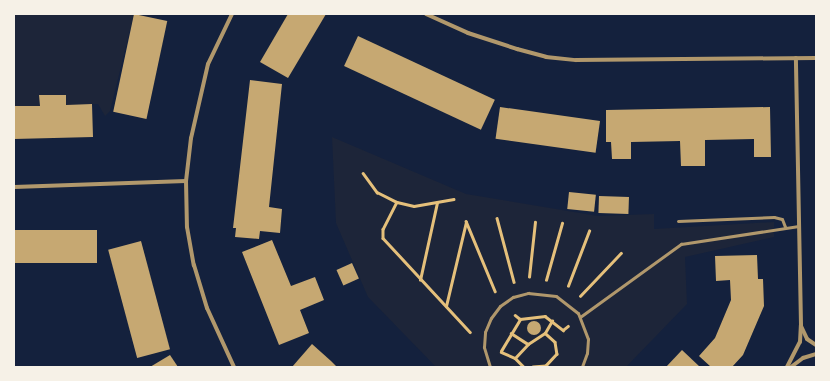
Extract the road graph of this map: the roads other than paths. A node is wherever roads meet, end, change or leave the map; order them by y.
1 (232, 14) edge
2 (426, 14) edge
3 (796, 58) junction
4 (816, 58) edge
5 (186, 181) junction
6 (14, 187) edge
7 (678, 221) dead end
8 (799, 226) junction
9 (785, 227) junction
10 (580, 317) junction
11 (801, 325) junction
12 (816, 345) edge
13 (816, 354) edge
14 (234, 367) edge
15 (490, 367) edge
16 (582, 367) edge
17 (787, 367) edge
18 (792, 367) edge

1 - 5 street
2 - 3 street
3 - 4 street
3 - 8 street
5 - 6 street
5 - 14 street
7 - 9 lane
8 - 9 lane
8 - 11 street
9 - 10 lane
10 - 15 lane
10 - 16 lane
11 - 12 street
11 - 17 street
13 - 18 street

